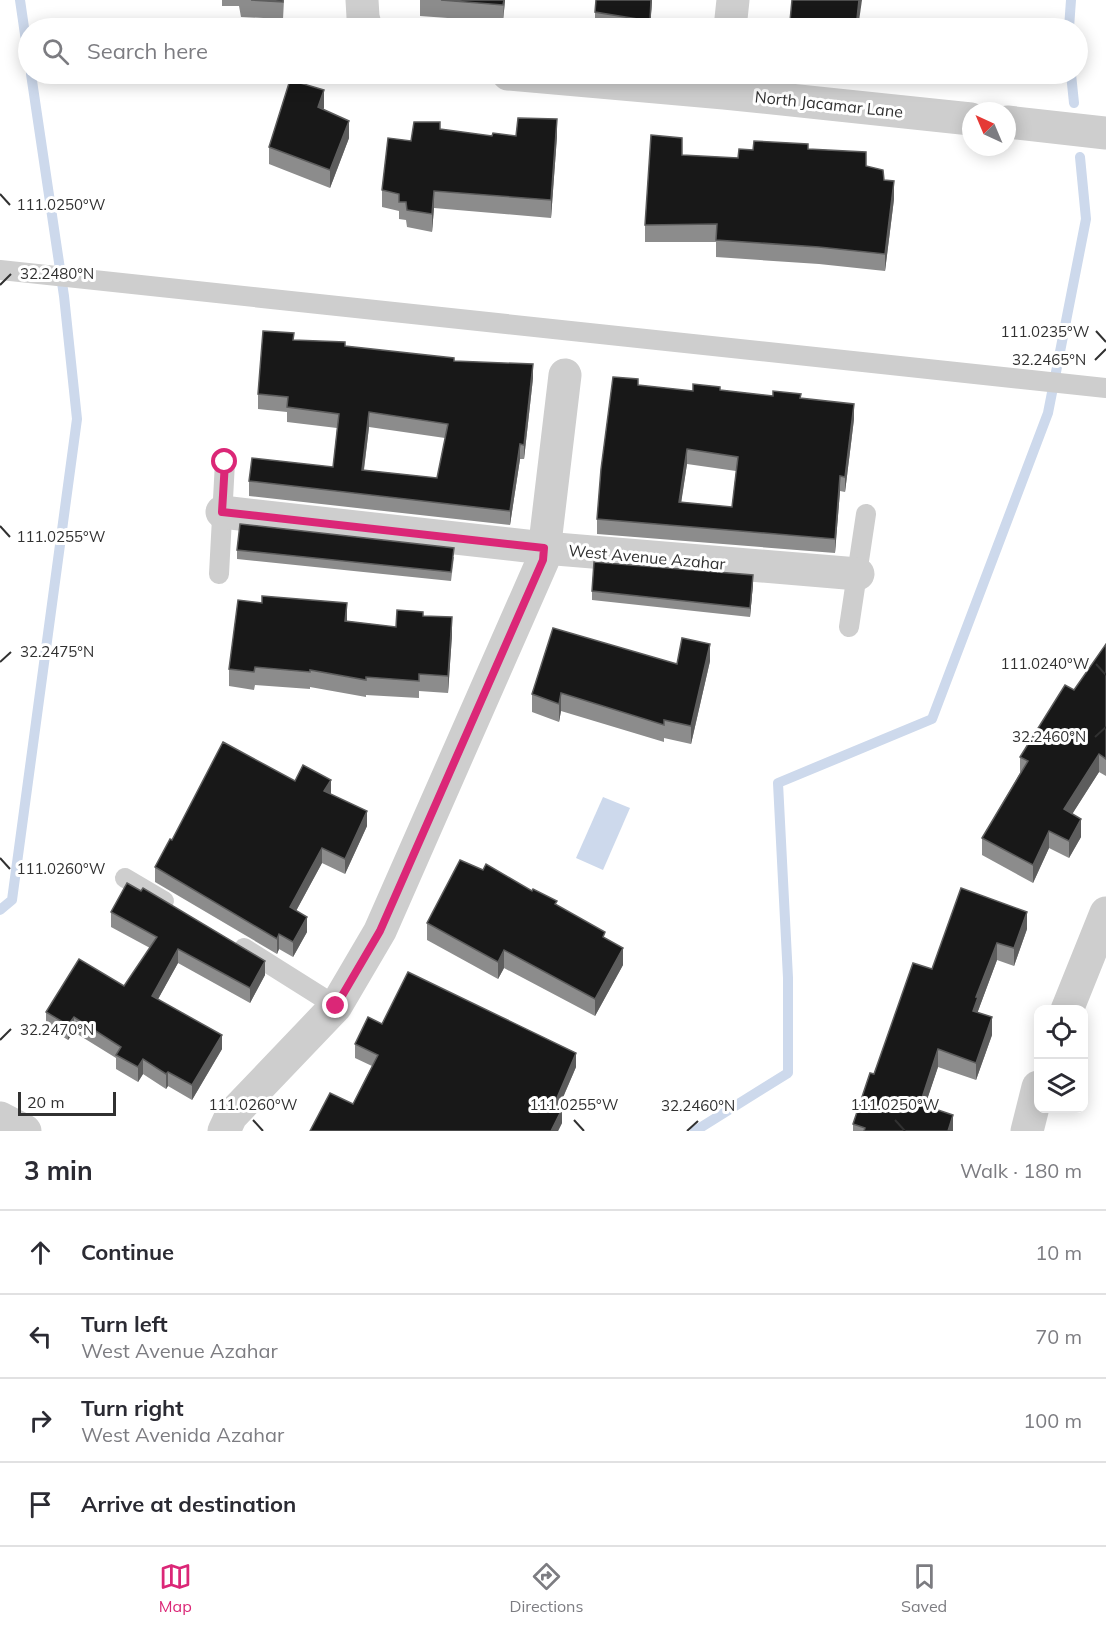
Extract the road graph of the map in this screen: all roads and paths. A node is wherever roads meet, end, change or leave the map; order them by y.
1 (362, 0) edge
2 (733, 0) edge
3 (363, 18) edge
4 (731, 18) edge
5 (732, 84) edge
6 (962, 117) edge
7 (1016, 123) edge
8 (1106, 133) edge
9 (0, 270) edge
10 (565, 375) dead end
11 (1106, 388) edge
12 (225, 462) dead end
13 (222, 512) junction
14 (866, 514) dead end
15 (544, 548) junction
16 (219, 574) dead end
17 (858, 574) junction
18 (849, 627) dead end
19 (125, 878) dead end
20 (184, 913) edge
21 (1106, 913) edge
22 (224, 936) edge
23 (1069, 1005) edge
24 (336, 1006) junction
25 (1034, 1103) edge
26 (0, 1118) edge
27 (25, 1131) edge
28 (224, 1131) edge
29 (1027, 1131) edge

1 - 3 street
2 - 4 street
5 - 6 street, North Jacamar Lane
7 - 8 street
9 - 11 lane
10 - 15 street
12 - 13 lane
13 - 15 street, West Avenue Azahar
13 - 16 lane
14 - 17 lane
15 - 17 street, West Avenue Azahar
15 - 24 street
17 - 18 lane
19 - 20 lane
21 - 23 street
22 - 24 lane
24 - 28 street
25 - 29 street
26 - 27 street

